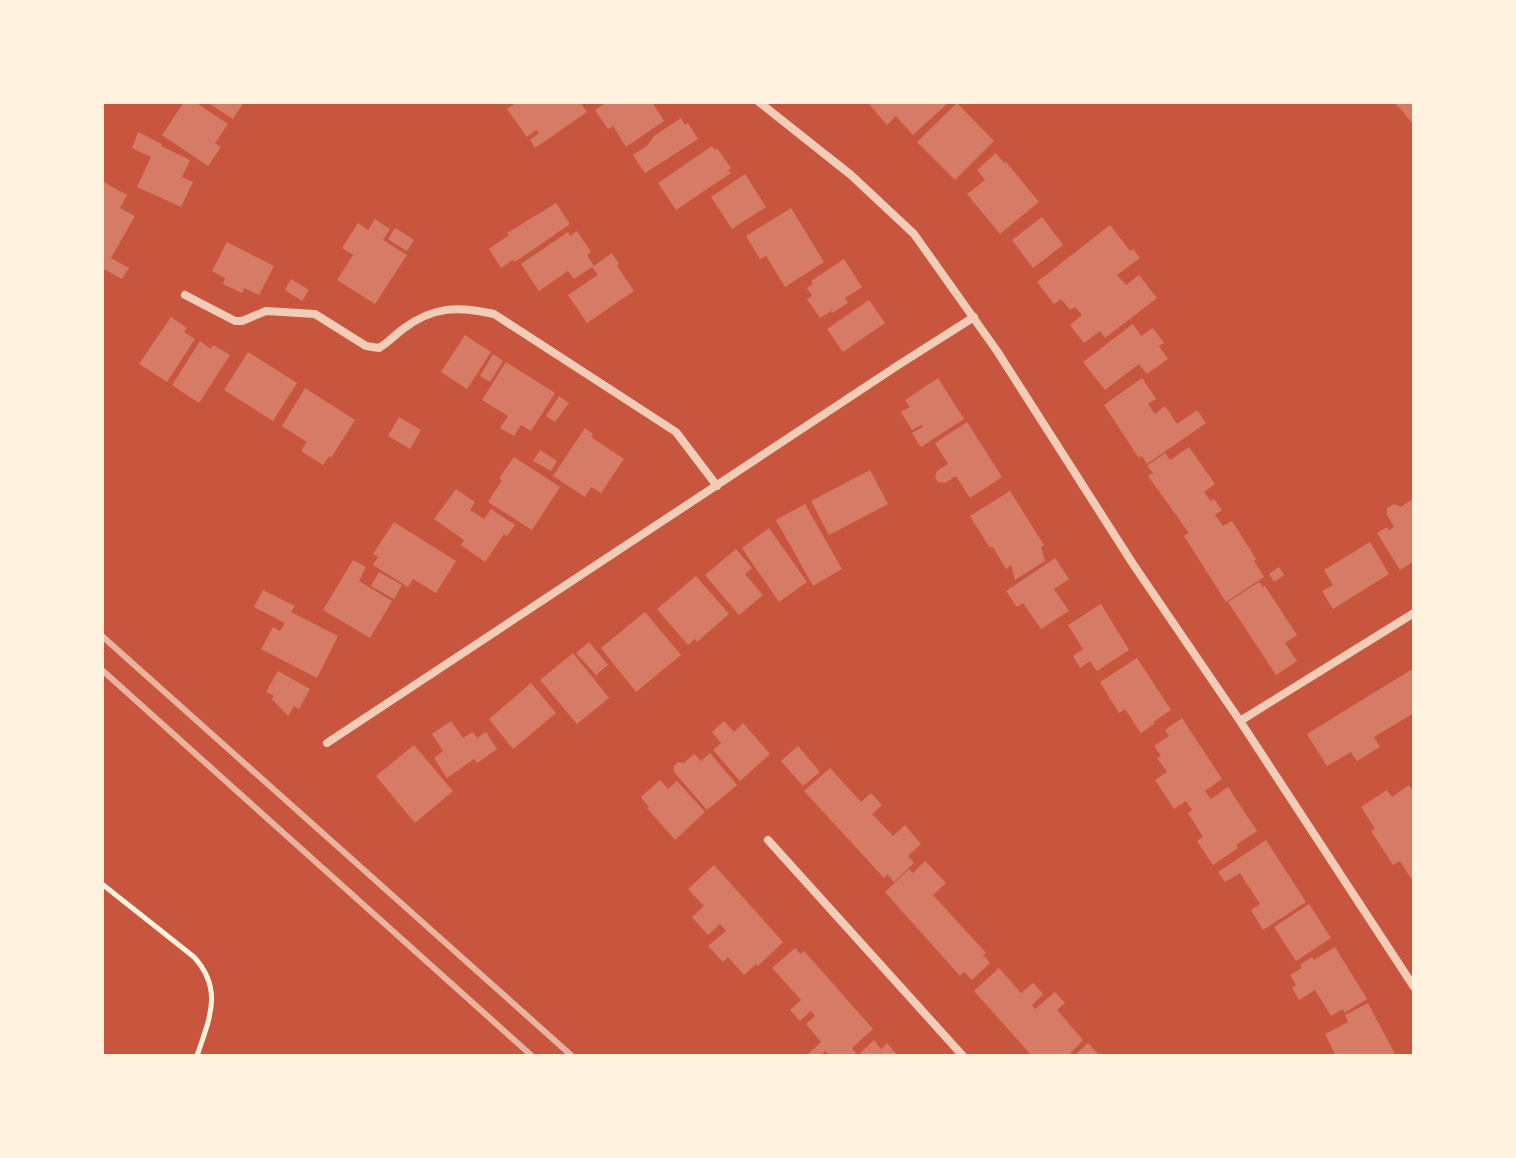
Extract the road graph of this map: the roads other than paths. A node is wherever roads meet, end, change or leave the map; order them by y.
1 (759, 102) edge
2 (185, 295) dead end
3 (974, 317) junction
4 (717, 486) junction
5 (1414, 613) edge
6 (1240, 721) junction
7 (327, 743) dead end
8 (768, 840) dead end
9 (1414, 987) edge
10 (963, 1056) edge

1 - 3 street
2 - 4 street
3 - 4 street
3 - 6 street
4 - 7 street
5 - 6 street
6 - 9 street
8 - 10 street

